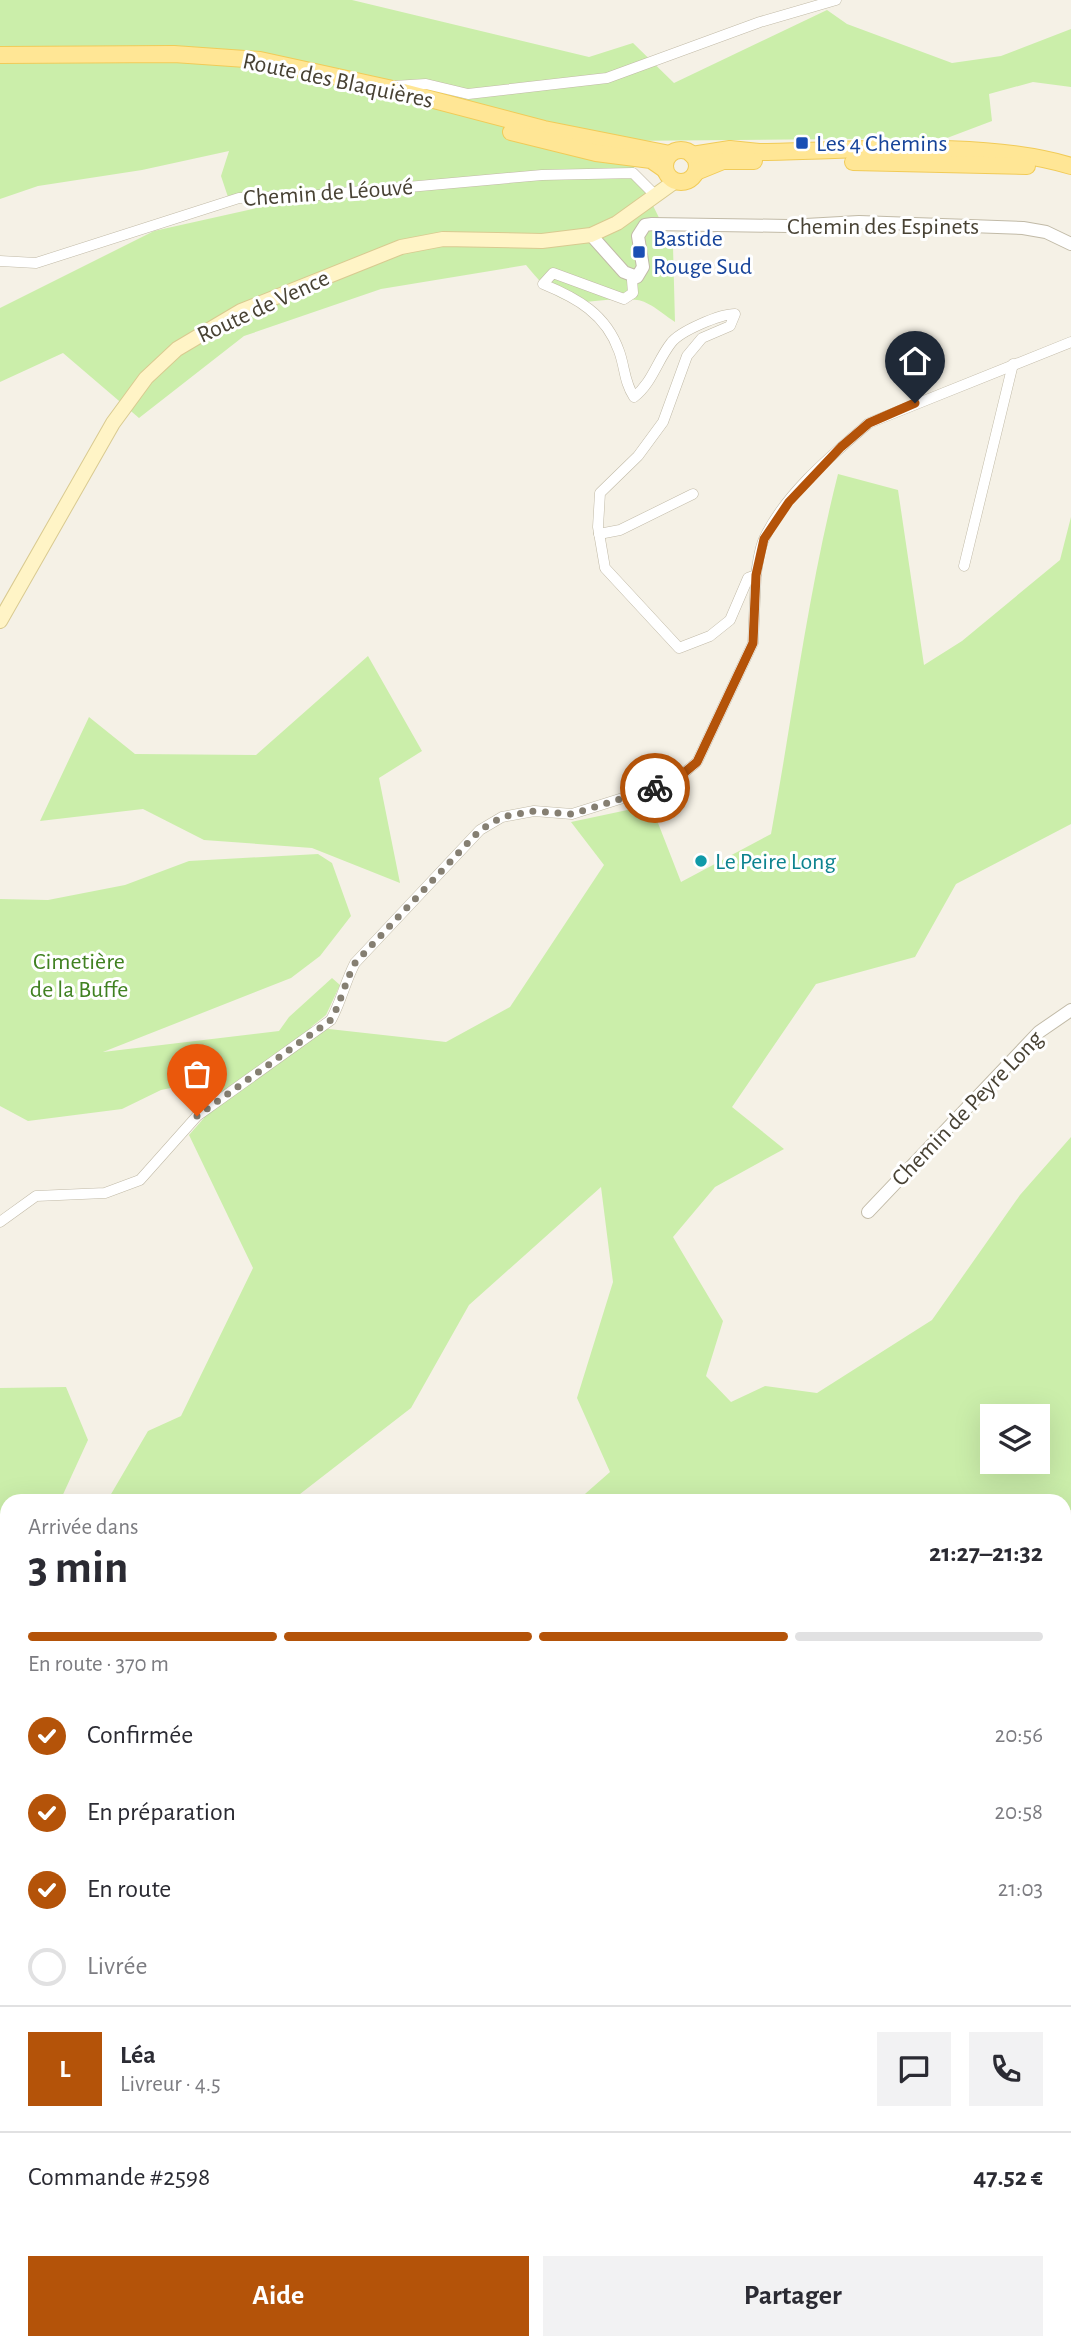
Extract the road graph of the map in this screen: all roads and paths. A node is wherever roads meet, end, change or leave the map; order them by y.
1 (836, 0) edge
2 (0, 55) edge
3 (0, 64) edge
4 (410, 92) junction
5 (372, 93) junction
6 (437, 112) junction
7 (692, 155) junction
8 (1071, 166) edge
9 (669, 170) junction
10 (696, 172) junction
11 (1071, 177) edge
12 (658, 195) junction
13 (591, 235) junction
14 (1071, 244) edge
15 (0, 261) edge
16 (637, 277) junction
17 (1071, 342) edge
18 (1013, 364) junction
19 (693, 494) dead end
20 (599, 534) junction
21 (964, 566) dead end
22 (756, 575) junction
23 (0, 621) edge
24 (1071, 1010) edge
25 (868, 1212) dead end
26 (0, 1223) edge

1 - 4 street
2 - 4 main road, Route des Blaquières
3 - 5 main road, Route des Blaquières
4 - 5 street
4 - 6 street
4 - 9 main road, Route des Blaquières
5 - 6 main road, Route des Blaquières
6 - 9 main road, Route des Blaquières
7 - 8 main road
7 - 9 main road
7 - 10 main road
9 - 10 main road
9 - 12 main road
10 - 11 main road
12 - 13 main road, Route de Vence
12 - 15 street, Chemin de Léouvé
13 - 16 street
13 - 23 main road, Route de Vence
14 - 16 street, Chemin des Espinets
16 - 20 street
17 - 18 street
18 - 21 street
18 - 22 street
19 - 20 street
20 - 22 street
22 - 26 street
24 - 25 street, Chemin de Peyre Long

